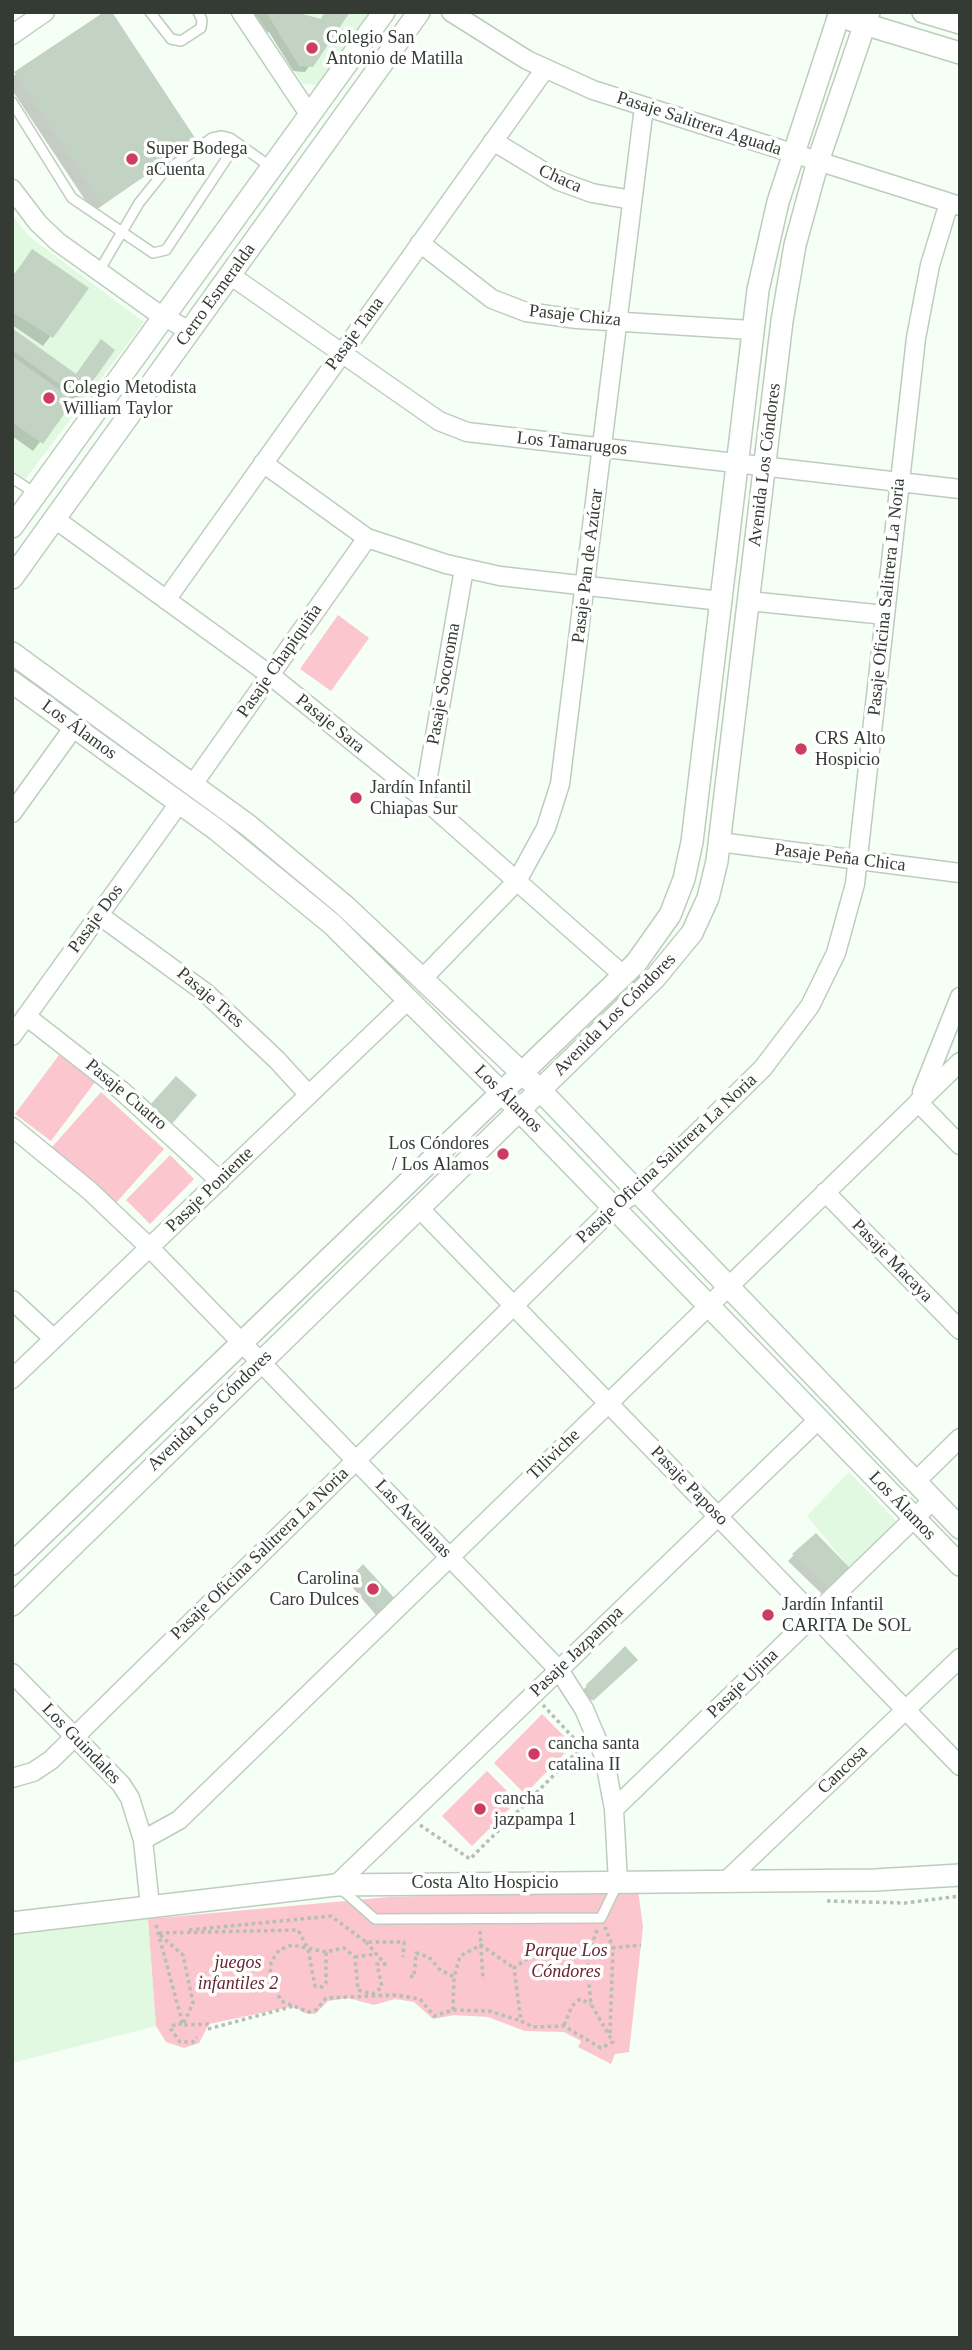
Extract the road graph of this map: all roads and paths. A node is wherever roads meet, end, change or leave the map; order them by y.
1 (45, 12) edge
2 (150, 12) edge
3 (198, 12) edge
4 (241, 12) edge
5 (384, 12) edge
6 (419, 12) edge
7 (451, 12) edge
8 (923, 12) edge
9 (835, 14) edge
10 (866, 18) edge
11 (960, 23) edge
12 (12, 35) edge
13 (960, 53) edge
14 (545, 69) junction
15 (12, 102) edge
16 (643, 107) junction
17 (309, 114) junction
18 (494, 142) junction
19 (237, 143) junction
20 (793, 153) junction
21 (818, 161) junction
22 (271, 167) junction
23 (12, 189) edge
24 (632, 200) junction
25 (954, 205) edge
26 (231, 224) junction
27 (122, 233) junction
28 (421, 243) junction
29 (99, 271) junction
30 (230, 275) junction
31 (166, 317) junction
32 (617, 321) junction
33 (751, 330) junction
34 (189, 331) junction
35 (342, 354) junction
36 (602, 447) junction
37 (263, 463) junction
38 (736, 463) junction
39 (765, 466) junction
40 (12, 478) edge
41 (899, 482) junction
42 (960, 489) edge
43 (36, 494) junction
44 (55, 519) junction
45 (14, 525) edge
46 (368, 538) junction
47 (40, 541) junction
48 (464, 569) junction
49 (15, 570) edge
50 (585, 586) junction
51 (166, 600) junction
52 (721, 601) junction
53 (748, 601) junction
54 (885, 615) junction
55 (12, 653) edge
56 (270, 675) junction
57 (12, 682) edge
58 (74, 727) junction
59 (193, 784) junction
60 (424, 799) junction
61 (180, 803) junction
62 (12, 813) edge
63 (719, 842) junction
64 (858, 860) junction
65 (960, 873) edge
66 (517, 881) junction
67 (99, 915) junction
68 (623, 975) junction
69 (423, 978) junction
70 (960, 997) edge
71 (408, 1000) junction
72 (26, 1016) junction
73 (12, 1036) edge
74 (960, 1062) edge
75 (521, 1072) junction
76 (540, 1090) junction
77 (500, 1093) junction
78 (309, 1095) junction
79 (918, 1102) junction
80 (519, 1110) junction
81 (12, 1127) edge
82 (960, 1145) edge
83 (220, 1181) junction
84 (637, 1192) junction
85 (825, 1192) junction
86 (418, 1207) junction
87 (613, 1208) junction
88 (150, 1248) junction
89 (728, 1287) junction
90 (12, 1300) edge
91 (514, 1306) junction
92 (708, 1306) junction
93 (960, 1330) edge
94 (54, 1339) junction
95 (242, 1342) junction
96 (260, 1362) junction
97 (12, 1380) edge
98 (608, 1403) junction
99 (818, 1420) junction
100 (960, 1438) edge
101 (356, 1461) junction
102 (915, 1482) junction
103 (933, 1500) junction
104 (718, 1517) junction
105 (914, 1518) junction
106 (960, 1528) edge
107 (449, 1557) junction
108 (12, 1564) edge
109 (960, 1566) edge
110 (12, 1605) edge
111 (814, 1616) junction
112 (960, 1658) edge
113 (559, 1670) junction
114 (12, 1672) edge
115 (533, 1695) junction
116 (905, 1710) junction
117 (75, 1737) junction
118 (960, 1766) edge
119 (12, 1778) edge
120 (614, 1809) junction
121 (407, 1816) junction
122 (144, 1840) junction
123 (960, 1875) edge
124 (726, 1881) junction
125 (618, 1882) junction
126 (336, 1885) junction
127 (150, 1906) junction
128 (479, 1918) junction
129 (601, 1918) junction
130 (12, 1923) edge
131 (159, 1933) junction
132 (366, 1942) junction
133 (481, 1945) junction
134 (641, 1945) dead end
135 (591, 1947) junction
136 (613, 1948) junction
137 (308, 1949) junction
138 (326, 1952) junction
139 (377, 1954) junction
140 (355, 1957) junction
141 (403, 1957) dead end
142 (514, 1968) junction
143 (410, 1976) dead end
144 (454, 1977) junction
145 (483, 1980) dead end
146 (591, 2004) junction
147 (295, 2008) junction
148 (453, 2010) junction
149 (521, 2021) junction
150 (183, 2025) junction
151 (564, 2026) junction
152 (610, 2036) junction
153 (197, 2037) dead end

1 - 12 street
2 - 3 lane
4 - 17 street
5 - 17 street, Cerro Esmeralda
6 - 30 street, Cerro Esmeralda
7 - 14 street, Pasaje Salitrera Aguada
8 - 11 street
9 - 10 street
9 - 20 street, Avenida Los Cóndores
10 - 13 street
10 - 21 street, Avenida Los Cóndores
14 - 16 street, Pasaje Salitrera Aguada
14 - 18 street, Pasaje Tana
15 - 27 lane
16 - 20 street, Pasaje Salitrera Aguada
16 - 24 street, Pasaje Pan de Azúcar
17 - 22 street, Cerro Esmeralda
18 - 24 street, Chaca
18 - 28 street, Pasaje Tana
19 - 22 lane
19 - 27 lane
19 - 27 lane
20 - 21 street, Pasaje Salitrera Aguada
20 - 33 street, Avenida Los Cóndores
21 - 25 street, Pasaje Salitrera Aguada
21 - 39 street, Avenida Los Cóndores
22 - 26 street, Cerro Esmeralda
23 - 29 street
24 - 32 street, Pasaje Pan de Azúcar
25 - 41 street, Pasaje Oficina Salitrera La Noria
26 - 30 street
26 - 31 street, Cerro Esmeralda
27 - 29 lane
28 - 32 street, Pasaje Chiza
28 - 35 street, Pasaje Tana
29 - 31 street
30 - 34 street, Cerro Esmeralda
30 - 35 street, Los Tamarugos
31 - 34 street
31 - 43 street, Cerro Esmeralda
32 - 33 street, Pasaje Chiza
32 - 36 street, Pasaje Pan de Azúcar
33 - 38 street, Avenida Los Cóndores
34 - 44 street, Cerro Esmeralda
35 - 36 street, Los Tamarugos
35 - 37 street, Pasaje Tana
36 - 38 street, Los Tamarugos
36 - 50 street, Pasaje Pan de Azúcar
37 - 46 street
37 - 51 street, Pasaje Tana
38 - 39 street, Los Tamarugos
38 - 52 street, Avenida Los Cóndores
39 - 41 street, Los Tamarugos
39 - 53 street, Avenida Los Cóndores
40 - 43 lane
41 - 42 street, Los Tamarugos
41 - 54 street, Pasaje Oficina Salitrera La Noria
43 - 45 street, Cerro Esmeralda
44 - 47 street, Cerro Esmeralda
44 - 51 street, Pasaje Sara
45 - 47 street
46 - 48 street
46 - 56 street, Pasaje Chapiquiña
47 - 49 street, Cerro Esmeralda
48 - 50 street
48 - 60 street, Pasaje Socoroma
50 - 52 street
50 - 66 street, Pasaje Pan de Azúcar
51 - 56 street, Pasaje Sara
52 - 68 street, Avenida Los Cóndores
53 - 54 street
53 - 63 street, Avenida Los Cóndores
54 - 64 street, Pasaje Oficina Salitrera La Noria
55 - 59 street, Los Álamos
56 - 59 street, Pasaje Chapiquiña
56 - 60 street, Pasaje Sara
57 - 58 street, Los Álamos
58 - 61 street, Los Álamos
58 - 62 street
59 - 69 street, Los Álamos
60 - 66 street, Pasaje Sara
61 - 67 street, Pasaje Dos
61 - 71 street, Los Álamos
63 - 64 street, Pasaje Peña Chica
63 - 76 street, Avenida Los Cóndores
64 - 65 street, Pasaje Peña Chica
64 - 84 street, Pasaje Oficina Salitrera La Noria
66 - 68 street, Pasaje Sara
66 - 69 street, Pasaje Pan de Azúcar
67 - 72 street, Pasaje Dos
67 - 78 street, Pasaje Tres
68 - 75 street, Avenida Los Cóndores
69 - 75 street, Los Álamos
70 - 79 street
71 - 77 street, Los Álamos
71 - 78 street, Pasaje Poniente
72 - 73 street, Pasaje Dos
72 - 83 street, Pasaje Cuatro
74 - 79 street, Tiliviche
75 - 76 street, Los Álamos
75 - 77 street, Avenida Los Cóndores
76 - 80 street, Avenida Los Cóndores
76 - 84 street, Los Álamos
77 - 80 street, Los Álamos
77 - 95 street, Avenida Los Cóndores
78 - 83 street, Pasaje Poniente
79 - 82 street
79 - 85 street, Tiliviche
80 - 86 street, Avenida Los Cóndores
80 - 87 street, Los Álamos
81 - 88 street, Las Avellanas
83 - 88 street, Pasaje Poniente
84 - 87 street, Pasaje Oficina Salitrera La Noria
84 - 89 street, Los Álamos
85 - 89 street, Tiliviche
85 - 93 street, Pasaje Macaya
86 - 91 street, Pasaje Paposo
86 - 96 street, Avenida Los Cóndores
87 - 91 street, Pasaje Oficina Salitrera La Noria
87 - 92 street, Los Álamos
88 - 94 street, Pasaje Poniente
88 - 95 street, Las Avellanas
89 - 92 street, Tiliviche
89 - 102 street, Los Álamos
90 - 94 street
91 - 98 street, Pasaje Paposo
91 - 101 street, Pasaje Oficina Salitrera La Noria
92 - 98 street, Tiliviche
92 - 99 street, Los Álamos
94 - 97 street, Pasaje Poniente
95 - 96 street, Las Avellanas
95 - 108 street, Avenida Los Cóndores
96 - 101 street, Las Avellanas
96 - 110 street, Avenida Los Cóndores
98 - 104 street, Pasaje Paposo
98 - 107 street, Tiliviche
99 - 104 street, Pasaje Jazpampa
99 - 105 street, Los Álamos
100 - 102 street
101 - 107 street, Las Avellanas
101 - 117 street, Pasaje Oficina Salitrera La Noria
102 - 103 street, Los Álamos
103 - 105 street, Pasaje Ujina
103 - 106 street, Los Álamos
104 - 111 street, Pasaje Paposo
104 - 113 street, Pasaje Jazpampa
105 - 109 street, Los Álamos
105 - 111 street, Pasaje Ujina
107 - 113 street, Las Avellanas
107 - 122 street, Tiliviche
111 - 116 street, Pasaje Paposo
111 - 120 street, Pasaje Ujina
112 - 116 street, Cancosa
113 - 115 street, Pasaje Jazpampa
113 - 120 street, Las Avellanas
114 - 117 street, Los Guindales
115 - 121 street, Pasaje Jazpampa
115 - 121 path
116 - 118 street, Pasaje Paposo
116 - 124 street, Cancosa
117 - 119 street, Pasaje Oficina Salitrera La Noria
117 - 122 street, Los Guindales
120 - 125 street, Las Avellanas
121 - 126 street, Pasaje Jazpampa
122 - 127 street, Los Guindales
123 - 124 street, Costa Alto Hospicio
124 - 125 street, Costa Alto Hospicio
125 - 126 street, Costa Alto Hospicio
125 - 129 lane
126 - 127 street, Costa Alto Hospicio
126 - 128 lane
127 - 130 street, Costa Alto Hospicio
127 - 131 path
128 - 129 lane
128 - 133 path
129 - 135 path
129 - 136 path
131 - 132 path
131 - 137 path
131 - 150 path
131 - 150 path
132 - 139 path
132 - 141 path
133 - 142 path
133 - 144 path
133 - 145 path
134 - 136 path
135 - 136 path
135 - 142 path
135 - 146 path
136 - 152 path
137 - 138 path
137 - 138 path
137 - 147 path
138 - 140 path
139 - 140 path
139 - 140 path
142 - 149 path
143 - 144 path
144 - 148 path
146 - 151 path
146 - 152 path
147 - 148 path
147 - 150 path
148 - 149 path
149 - 151 path
150 - 153 path
151 - 152 path

